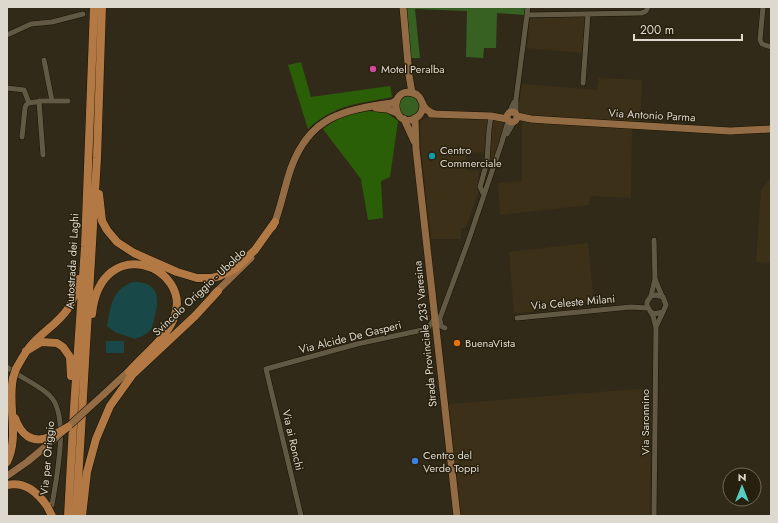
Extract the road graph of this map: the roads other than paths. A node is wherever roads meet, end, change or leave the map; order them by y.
1 (94, 7) edge
2 (102, 7) edge
3 (403, 7) edge
4 (528, 7) edge
5 (763, 7) edge
6 (647, 9) edge
7 (83, 14) dead end
8 (588, 14) junction
9 (527, 15) junction
10 (7, 35) edge
11 (771, 47) edge
12 (44, 60) dead end
13 (409, 75) junction
14 (583, 83) dead end
15 (7, 88) edge
16 (412, 92) junction
17 (403, 94) junction
18 (396, 100) junction
19 (39, 101) junction
20 (52, 101) junction
21 (68, 101) dead end
22 (30, 103) junction
23 (423, 104) junction
24 (368, 107) junction
25 (397, 113) junction
26 (435, 114) junction
27 (492, 116) junction
28 (417, 117) junction
29 (511, 117) junction
30 (404, 119) junction
31 (771, 129) edge
32 (22, 137) dead end
33 (416, 149) junction
34 (43, 155) dead end
35 (97, 158) junction
36 (484, 195) junction
37 (275, 222) junction
38 (654, 240) dead end
39 (85, 247) junction
40 (655, 279) junction
41 (218, 291) junction
42 (662, 296) junction
43 (650, 298) junction
44 (631, 307) junction
45 (648, 309) junction
46 (663, 312) junction
47 (438, 318) junction
48 (517, 318) dead end
49 (445, 328) dead end
50 (656, 328) junction
51 (26, 351) junction
52 (7, 367) edge
53 (266, 369) joint
54 (129, 372) junction
55 (12, 408) junction
56 (81, 424) junction
57 (68, 427) joint
58 (50, 440) junction
59 (71, 460) junction
60 (7, 462) edge
61 (7, 476) edge
62 (7, 485) edge
63 (50, 506) junction
64 (52, 516) edge
65 (68, 516) edge
66 (76, 516) edge
67 (82, 516) edge
68 (301, 516) edge
69 (457, 516) edge
70 (654, 516) edge

1 - 39 highway, Autostrada dei Laghi
2 - 35 highway, Autostrada dei Laghi
3 - 13 main road
4 - 9 street
5 - 11 street
6 - 8 street
7 - 10 street
8 - 9 street
8 - 14 street
9 - 29 street
12 - 20 street
13 - 16 main road
13 - 17 main road
15 - 22 street
16 - 17 main road
16 - 23 main road
17 - 18 main road
18 - 24 main road, Svincolo Origgio - Uboldo
18 - 25 main road
19 - 20 street
19 - 22 street
19 - 34 street
20 - 21 street
22 - 32 street
23 - 26 main road
23 - 28 main road
24 - 25 main road, Svincolo Origgio - Uboldo
24 - 37 main road, Svincolo Origgio - Uboldo
25 - 30 main road
26 - 27 main road, Via Antonio Parma
26 - 28 main road, Via Antonio Parma
27 - 29 main road, Via Antonio Parma
27 - 36 street
28 - 30 main road
28 - 33 main road, Strada Provinciale 233 Varesina
29 - 31 main road, Via Antonio Parma
29 - 36 street, Via Alcide De Gasperi
30 - 33 main road, Strada Provinciale 233 Varesina
33 - 47 main road, Strada Provinciale 233 Varesina
35 - 37 highway
35 - 56 highway, Autostrada dei Laghi
36 - 47 street, Via Alcide De Gasperi
37 - 41 main road, Svincolo Origgio - Uboldo
38 - 40 street, Via Saronnino
39 - 51 highway
39 - 59 highway, Autostrada dei Laghi
40 - 42 street, Via Saronnino
40 - 43 street, Via Saronnino
41 - 54 main road, Svincolo Origgio - Uboldo
41 - 67 highway
42 - 43 street
42 - 46 street, Via Saronnino
43 - 44 street
43 - 45 street, Via Saronnino
44 - 45 street
44 - 48 street, Via Celeste Milani
45 - 46 street
45 - 50 street, Via Saronnino
46 - 50 street, Via Saronnino
47 - 49 street
47 - 53 street, Via Alcide De Gasperi
47 - 69 main road, Strada Provinciale 233 Varesina
50 - 70 street, Via Saronnino
51 - 55 highway, bridge
51 - 59 highway
52 - 63 street, Via per Origgio
53 - 68 street, Via ai Ronchi
54 - 56 highway
54 - 57 main road, Svincolo Origgio - Uboldo, bridge
55 - 58 highway
55 - 60 highway
56 - 66 highway, Autostrada dei Laghi
57 - 58 highway, bridge
58 - 61 main road
59 - 65 highway, Autostrada dei Laghi
62 - 63 highway
63 - 64 highway, bridge

